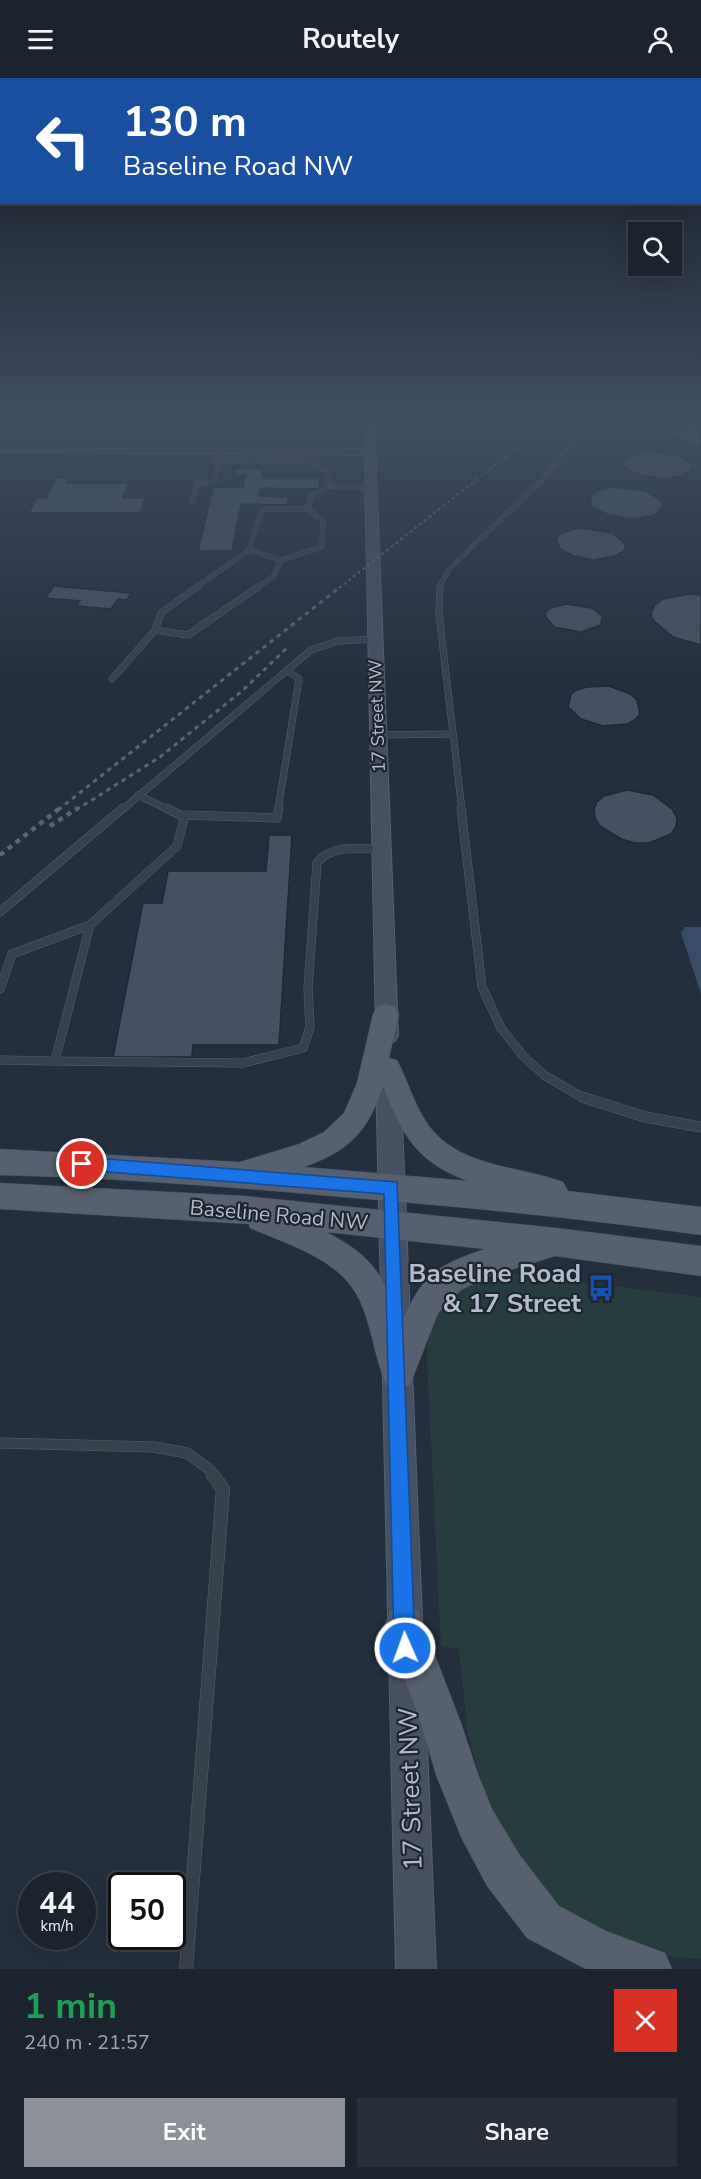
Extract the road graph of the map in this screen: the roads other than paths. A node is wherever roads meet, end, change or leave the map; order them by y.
1 (371, 506) edge
2 (515, 506) edge
3 (308, 509) joint
4 (249, 550) junction
5 (281, 560) junction
6 (155, 630) junction
7 (375, 639) junction
8 (287, 670) junction
9 (112, 679) dead end
10 (452, 734) junction
11 (378, 735) junction
12 (138, 795) junction
13 (186, 815) junction
14 (382, 849) junction
15 (0, 912) edge
16 (90, 925) junction
17 (0, 989) edge
18 (386, 1014) junction
19 (0, 1060) edge
20 (56, 1061) junction
21 (388, 1068) junction
22 (701, 1127) edge
23 (0, 1162) edge
24 (231, 1175) junction
25 (392, 1187) junction
26 (0, 1196) edge
27 (246, 1210) junction
28 (620, 1210) junction
29 (701, 1221) edge
30 (393, 1225) junction
31 (556, 1242) junction
32 (701, 1261) edge
33 (398, 1373) junction
34 (0, 1443) edge
35 (404, 1625) junction
36 (186, 1969) edge
37 (416, 1969) edge
38 (649, 1969) edge

1 - 7 main road, 17 Street NW
2 - 10 lane
3 - 4 lane
3 - 5 lane
4 - 5 lane
4 - 6 lane
5 - 6 lane
6 - 9 lane
7 - 8 lane
7 - 11 main road, 17 Street NW
8 - 12 lane
8 - 13 lane
10 - 11 lane
10 - 22 lane
11 - 14 main road, 17 Street NW
12 - 13 lane
12 - 15 lane
13 - 16 lane
14 - 18 main road, 17 Street NW
14 - 20 lane
16 - 17 lane
16 - 20 lane
18 - 21 main road, 17 Street NW
18 - 24 main road
19 - 20 lane
21 - 25 main road, 17 Street NW
21 - 28 main road
23 - 24 main road, Baseline Road NW
24 - 25 main road, Baseline Road NW
25 - 28 main road, Baseline Road NW
25 - 30 main road, 17 Street NW
26 - 27 main road, Baseline Road NW
27 - 30 main road, Baseline Road NW
27 - 33 main road
28 - 29 main road, Baseline Road NW
30 - 31 main road, Baseline Road NW
30 - 33 main road, 17 Street NW
31 - 32 main road, Baseline Road NW
31 - 33 main road
33 - 35 main road, 17 Street NW
34 - 36 lane
35 - 37 main road, 17 Street NW
35 - 38 main road

